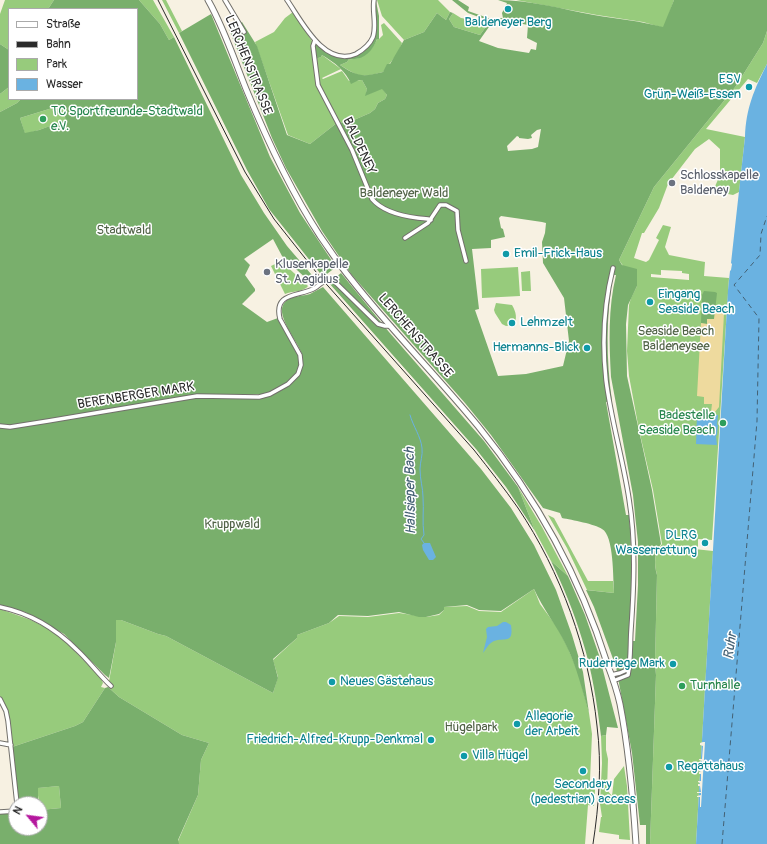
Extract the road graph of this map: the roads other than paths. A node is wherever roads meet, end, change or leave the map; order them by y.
1 (208, 0) edge
2 (225, 0) edge
3 (287, 0) edge
4 (374, 0) edge
5 (244, 32) dead end
6 (315, 40) junction
7 (431, 220) junction
8 (405, 238) dead end
9 (466, 261) dead end
10 (614, 268) dead end
11 (391, 326) junction
12 (0, 426) edge
13 (0, 607) edge
14 (630, 669) junction
15 (611, 675) junction
16 (613, 681) junction
17 (112, 686) dead end
18 (0, 699) edge
19 (0, 743) edge
20 (11, 745) junction
21 (16, 796) edge
22 (636, 844) edge

1 - 11 main road, LERCHENSTRASSE
2 - 5 street, LERCHENSTRASSE
3 - 6 street
4 - 6 street
6 - 7 street, BALDENEY
7 - 8 street
7 - 9 street
10 - 14 street
11 - 12 street, BERENBERGER MARK
11 - 15 main road, LERCHENSTRASSE
13 - 17 street
14 - 15 street
14 - 16 street
15 - 16 main road, LERCHENSTRASSE
16 - 22 main road, LERCHENSTRASSE
18 - 20 street
19 - 20 street
20 - 21 street

